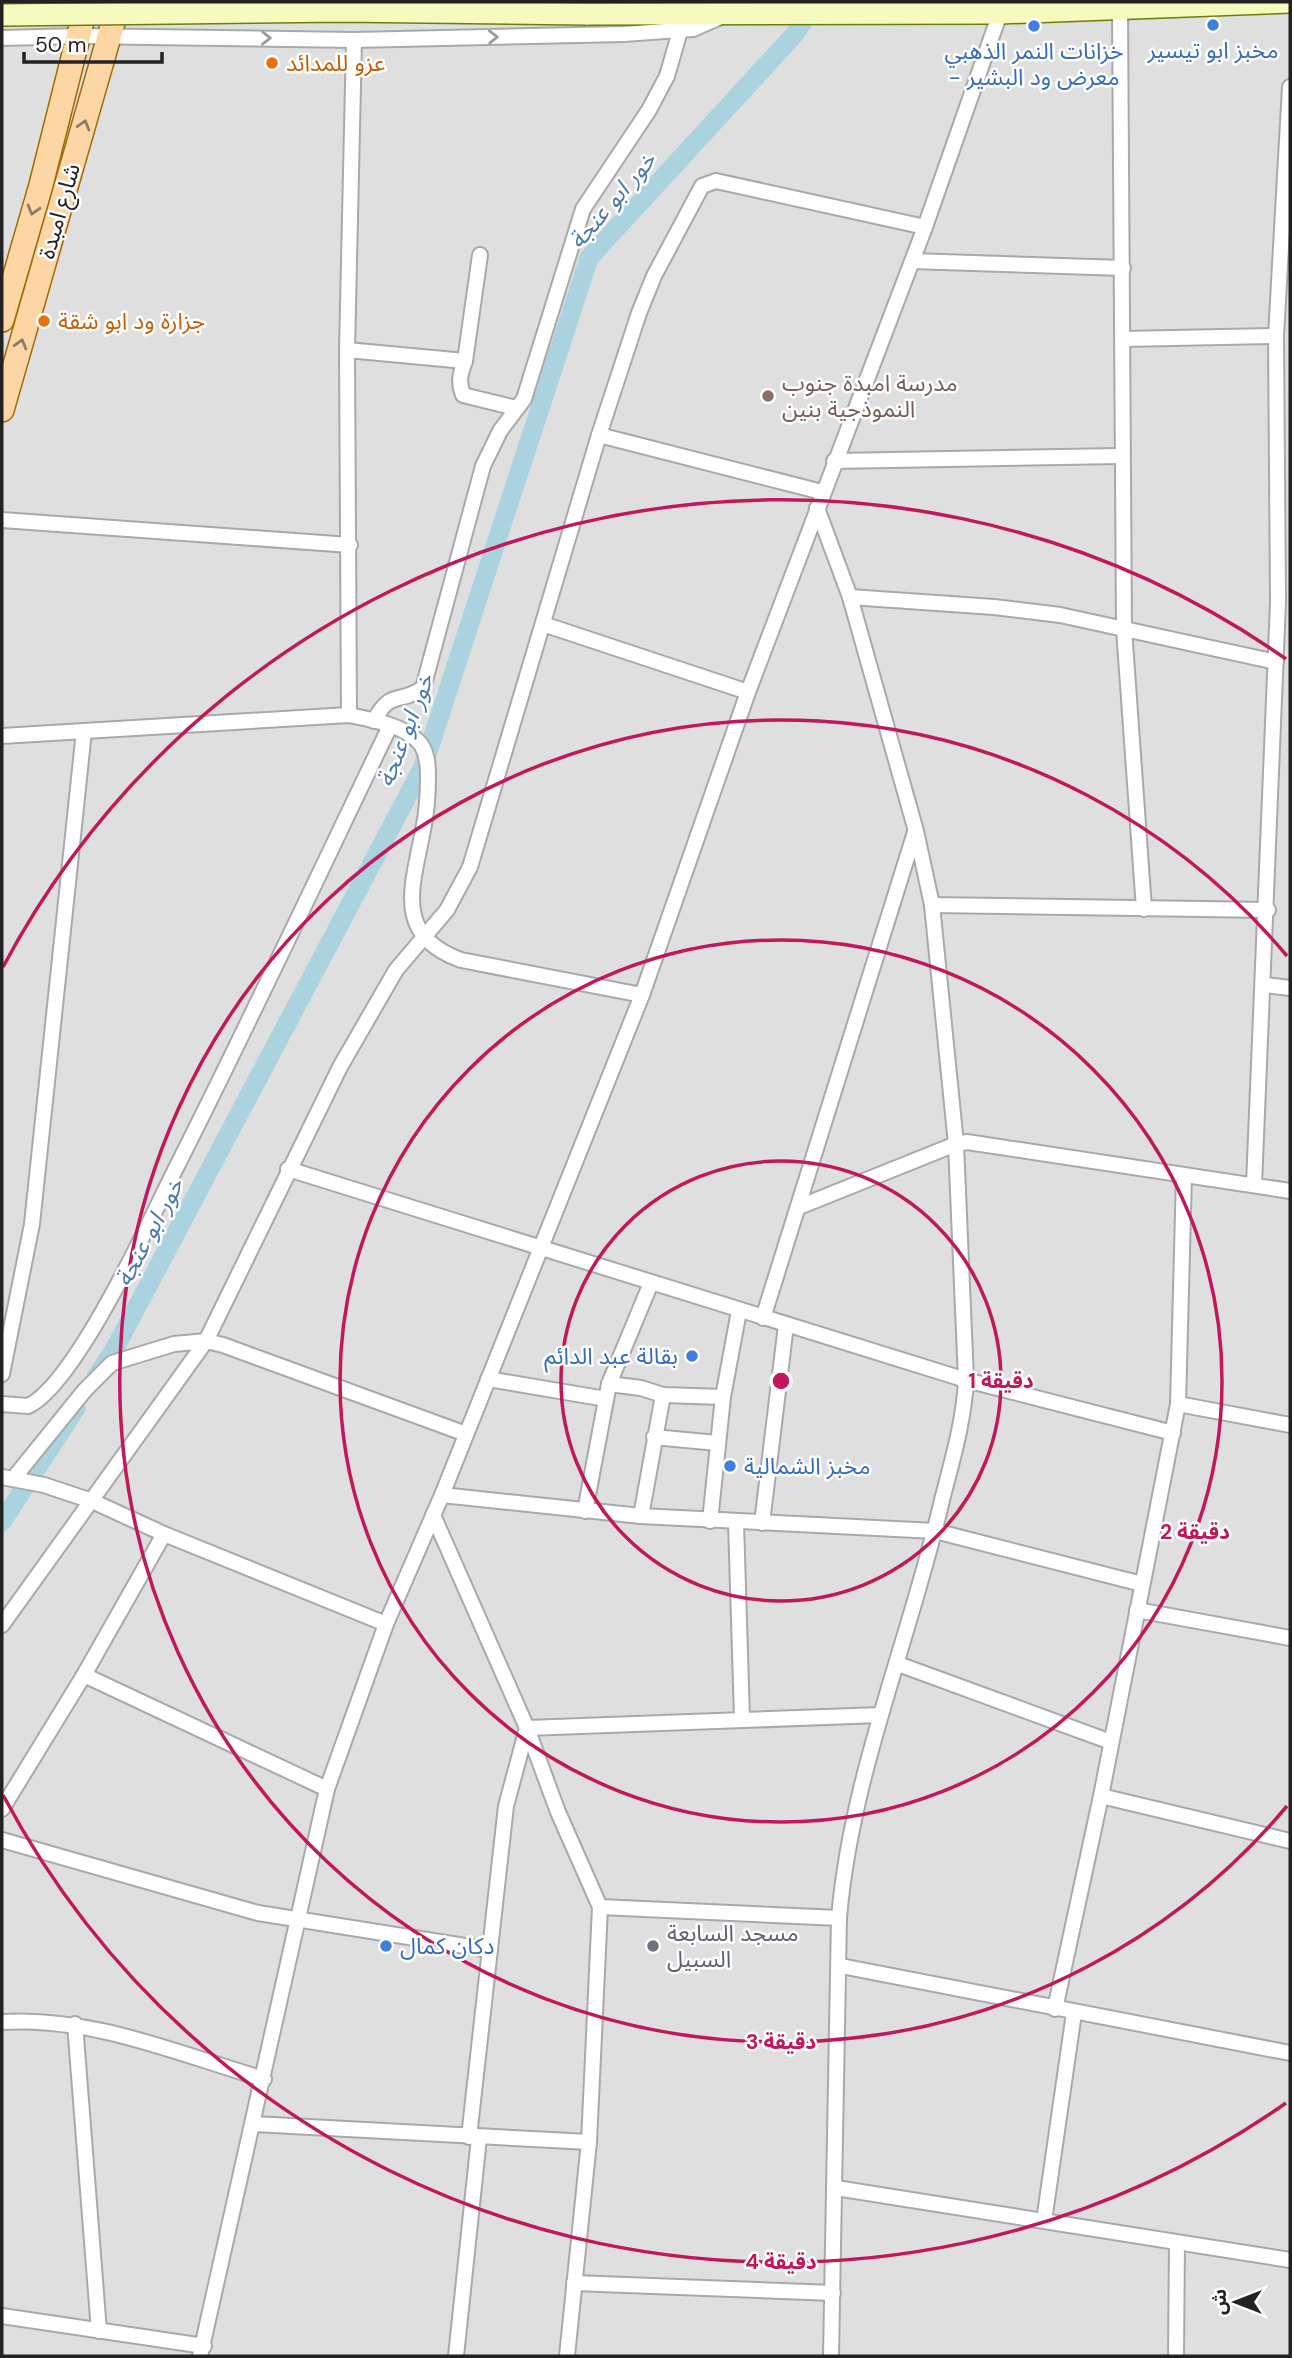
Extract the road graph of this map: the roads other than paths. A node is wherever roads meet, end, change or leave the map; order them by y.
1 (87, 2) edge
2 (1290, 2) edge
3 (1120, 7) junction
4 (118, 8) edge
5 (731, 11) junction
6 (1000, 13) junction
7 (2, 15) edge
8 (680, 31) junction
9 (78, 36) junction
10 (110, 36) junction
11 (2, 38) edge
12 (354, 40) junction
13 (1290, 87) edge
14 (925, 227) junction
15 (480, 255) dead end
16 (912, 261) junction
17 (10, 262) edge
18 (1122, 268) junction
19 (2, 320) edge
20 (1276, 336) junction
21 (1124, 339) junction
22 (347, 351) junction
23 (465, 361) junction
24 (516, 408) junction
25 (2, 410) edge
26 (599, 435) junction
27 (1120, 456) junction
28 (834, 461) junction
29 (822, 492) junction
30 (817, 508) junction
31 (2, 520) edge
32 (350, 545) junction
33 (850, 597) junction
34 (1284, 603) edge
35 (543, 624) junction
36 (1124, 629) junction
37 (1276, 662) junction
38 (748, 692) junction
39 (349, 715) junction
40 (374, 721) junction
41 (390, 726) junction
42 (84, 731) junction
43 (2, 736) edge
44 (916, 831) junction
45 (932, 905) junction
46 (1144, 909) junction
47 (1268, 910) junction
48 (424, 938) junction
49 (1265, 985) junction
50 (1290, 988) edge
51 (642, 995) junction
52 (956, 1144) junction
53 (288, 1169) junction
54 (1184, 1175) junction
55 (1255, 1185) junction
56 (1290, 1191) edge
57 (799, 1207) junction
58 (541, 1249) junction
59 (651, 1283) junction
60 (739, 1311) junction
61 (763, 1318) junction
62 (786, 1325) junction
63 (206, 1341) junction
64 (2, 1374) edge
65 (488, 1379) junction
66 (966, 1380) junction
67 (607, 1391) junction
68 (663, 1395) junction
69 (723, 1397) junction
70 (2, 1404) edge
71 (1178, 1404) junction
72 (1290, 1425) edge
73 (1173, 1433) junction
74 (466, 1434) junction
75 (654, 1437) junction
76 (717, 1443) junction
77 (7, 1478) edge
78 (442, 1495) junction
79 (92, 1500) junction
80 (585, 1511) junction
81 (433, 1515) junction
82 (641, 1516) junction
83 (710, 1521) junction
84 (736, 1522) junction
85 (762, 1523) junction
86 (935, 1531) junction
87 (164, 1534) junction
88 (1142, 1584) junction
89 (1137, 1610) junction
90 (386, 1624) junction
91 (2, 1625) edge
92 (1290, 1638) edge
93 (898, 1664) junction
94 (84, 1675) junction
95 (881, 1715) junction
96 (743, 1718) junction
97 (527, 1728) junction
98 (1111, 1742) junction
99 (327, 1789) junction
100 (1101, 1796) junction
101 (2, 1809) edge
102 (2, 1840) edge
103 (1290, 1841) edge
104 (600, 1907) junction
105 (839, 1918) junction
106 (296, 1920) junction
107 (490, 1950) junction
108 (841, 1966) junction
109 (1055, 2009) junction
110 (1074, 2013) junction
111 (2, 2022) edge
112 (75, 2024) junction
113 (1290, 2053) edge
114 (264, 2079) junction
115 (253, 2124) junction
116 (474, 2137) junction
117 (589, 2142) junction
118 (836, 2188) junction
119 (1044, 2221) junction
120 (1177, 2245) junction
121 (1290, 2260) edge
122 (574, 2283) junction
123 (833, 2293) junction
124 (2, 2316) edge
125 (99, 2331) junction
126 (202, 2351) edge
127 (456, 2356) edge
128 (567, 2356) edge
129 (831, 2356) edge
130 (1176, 2356) edge

1 - 9 main road
2 - 3 main road
3 - 6 main road
3 - 18 street
4 - 10 main road, شارع امبدة
5 - 6 main road
5 - 7 main road, bridge
5 - 8 street
6 - 14 street
12 -> 8 street
8 - 24 street
9 - 10 street
9 - 11 street
9 -> 17 main road
10 -> 12 street
25 -> 10 main road, شارع امبدة
12 - 22 street
13 - 20 street
14 - 16 street
14 - 26 street
15 - 23 street
16 - 18 street
16 - 28 street
17 - 19 main road
18 - 21 street
20 - 21 street
20 - 34 street
21 - 27 street
22 - 23 street
22 - 32 street
23 - 24 street
24 - 40 street
26 - 29 street
26 - 35 street
27 - 28 street
27 - 36 street
28 - 29 street
29 - 30 street
30 - 33 street
30 - 38 street
31 - 32 street
32 - 39 street
33 - 36 street
33 - 44 street
34 - 37 street
35 - 38 street
35 - 48 street
36 - 37 street
36 - 46 street
37 - 47 street
38 - 51 street
39 - 40 street
39 - 42 street
40 - 41 street
41 - 48 street
41 - 70 street
42 - 43 street
42 - 64 street
44 - 45 street
44 - 57 street
45 - 46 street
45 - 52 street
46 - 47 street
47 - 49 street
48 - 51 street
48 - 53 street
49 - 50 street
49 - 55 street
51 - 58 street
52 - 54 street
52 - 57 street
52 - 66 street
53 - 58 street
53 - 63 street
54 - 55 street
54 - 71 street
55 - 56 street
57 - 61 street
58 - 59 street
58 - 65 street
59 - 60 street
59 - 67 street
60 - 61 street
60 - 69 street
61 - 62 street
62 - 66 street
62 - 85 street
63 - 74 street
63 - 77 street
63 - 79 street
65 - 67 street
65 - 74 street
66 - 73 street
66 - 86 street
67 - 68 street
67 - 80 street
68 - 69 street
68 - 75 street
69 - 76 street
71 - 72 street
71 - 73 street
73 - 88 street
74 - 78 street
75 - 76 street
75 - 82 street
76 - 83 street
77 - 79 street
78 - 80 street
78 - 81 street
79 - 87 street
79 - 91 street
80 - 82 street
81 - 90 street
81 - 97 street
82 - 83 street
83 - 84 street
84 - 85 street
84 - 96 street
85 - 86 street
86 - 88 street
86 - 93 street
87 - 90 street
87 - 94 street
88 - 89 street
89 - 92 street
89 - 98 street
90 - 99 street
93 - 95 street
93 - 98 street
94 - 99 street
94 - 101 street
95 - 96 street
95 - 105 street
96 - 97 street
97 - 104 street
97 - 107 street
98 - 100 street
99 - 106 street
100 - 103 street
100 - 109 street
102 - 106 street
104 - 105 street
104 - 117 street
105 - 108 street
106 - 107 street
106 - 114 street
107 - 116 street
108 - 109 street
108 - 118 street
109 - 110 street
110 - 113 street
110 - 119 street
111 - 112 street
112 - 114 street
112 - 125 street
114 - 115 street
115 - 116 street
115 - 126 street
116 - 117 street
116 - 127 street
117 - 122 street
118 - 119 street
118 - 123 street
119 - 120 street
120 - 121 street
120 - 130 street
122 - 123 street
122 - 128 street
123 - 129 street
124 - 125 street
125 - 126 street

